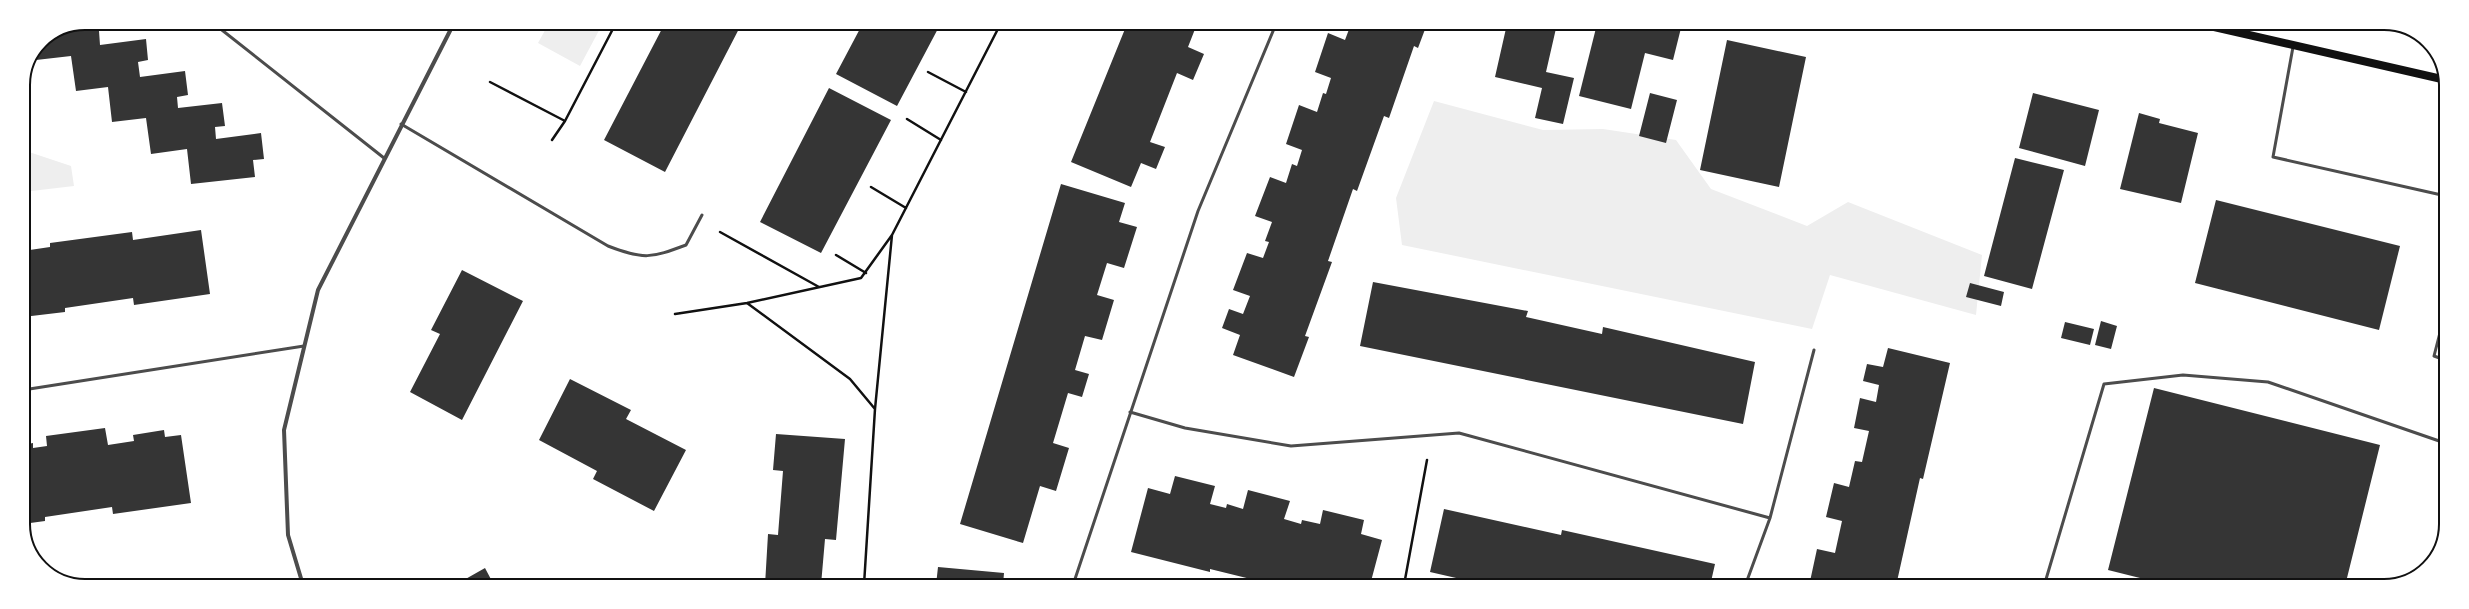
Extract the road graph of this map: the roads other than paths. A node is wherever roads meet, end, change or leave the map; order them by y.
1 (222, 30) edge
2 (450, 30) edge
3 (1273, 30) edge
4 (2227, 30) edge
5 (2293, 45) junction
6 (2439, 78) edge
7 (401, 124) junction
8 (384, 158) junction
9 (2439, 194) edge
10 (702, 215) dead end
11 (2439, 336) edge
12 (304, 346) junction
13 (1814, 350) dead end
14 (2439, 358) edge
15 (30, 389) edge
16 (1130, 412) junction
17 (2439, 441) edge
18 (1770, 518) junction
19 (301, 579) edge
20 (1075, 579) edge
21 (1748, 579) edge
22 (2046, 579) edge

1 - 8 lane
2 - 7 street
3 - 16 lane
4 - 5 main road
5 - 6 main road
5 - 9 lane
7 - 8 street
7 - 10 lane
8 - 12 street
11 - 14 lane
12 - 15 lane
12 - 19 street
13 - 18 lane
16 - 18 lane
16 - 20 lane
17 - 22 lane
18 - 21 lane

